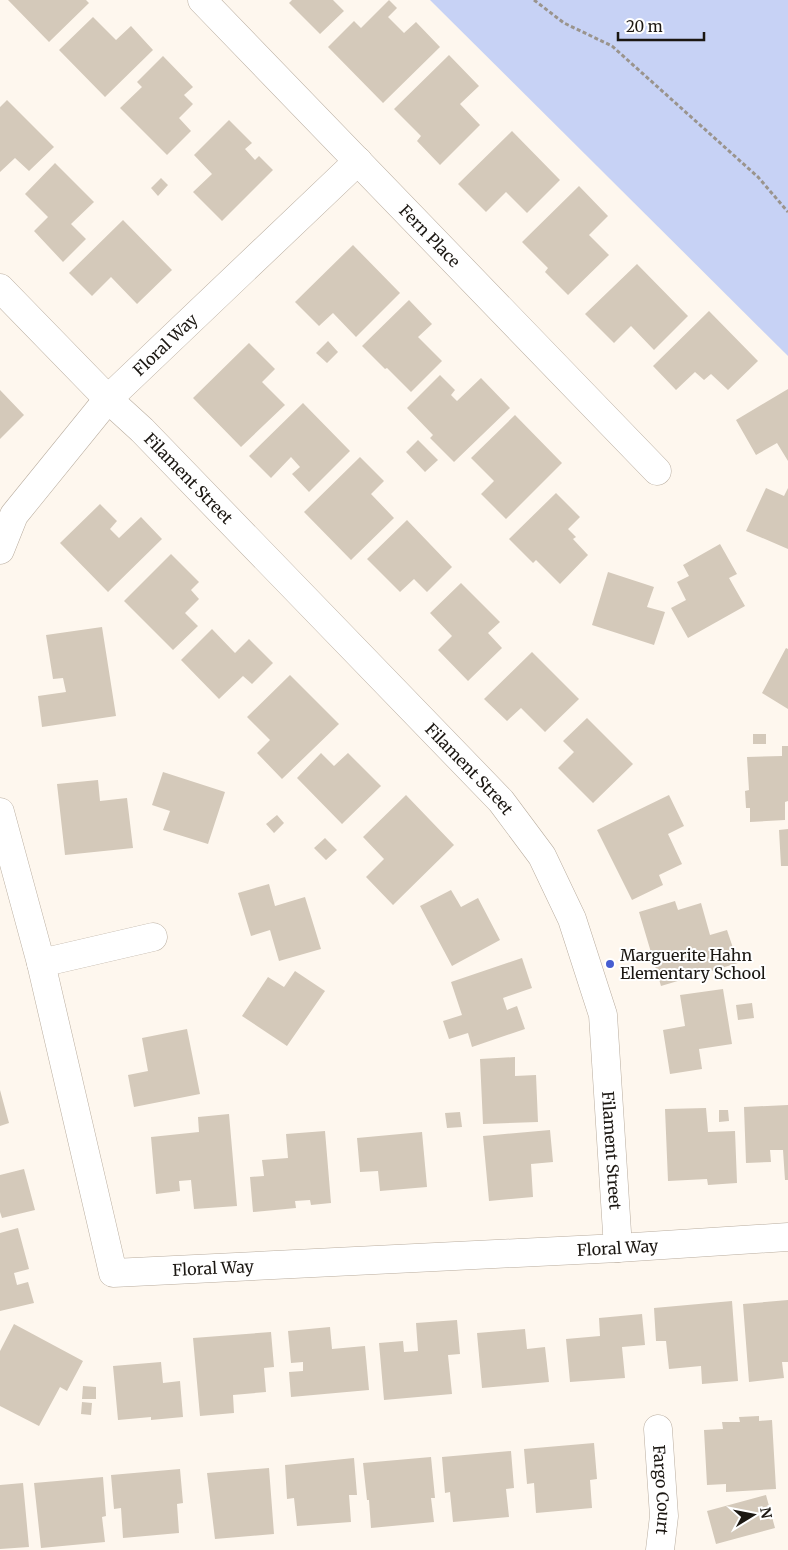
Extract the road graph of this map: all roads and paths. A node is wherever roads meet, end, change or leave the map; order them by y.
1 (202, 0) edge
2 (534, 0) edge
3 (358, 161) junction
4 (788, 212) edge
5 (0, 288) edge
6 (108, 399) junction
7 (657, 470) dead end
8 (0, 550) edge
9 (0, 812) edge
10 (153, 937) dead end
11 (41, 963) junction
12 (788, 1238) edge
13 (618, 1248) junction
14 (658, 1429) dead end
15 (660, 1550) edge

1 - 3 street, Fern Place
2 - 4 path
3 - 6 street, Floral Way
3 - 7 street, Fern Place
5 - 6 street, Filament Street
6 - 8 street, Floral Way
6 - 13 street, Filament Street
9 - 11 street, Floral Way
10 - 11 street
11 - 13 street, Floral Way
12 - 13 street, Floral Way
14 - 15 street, Fargo Court

